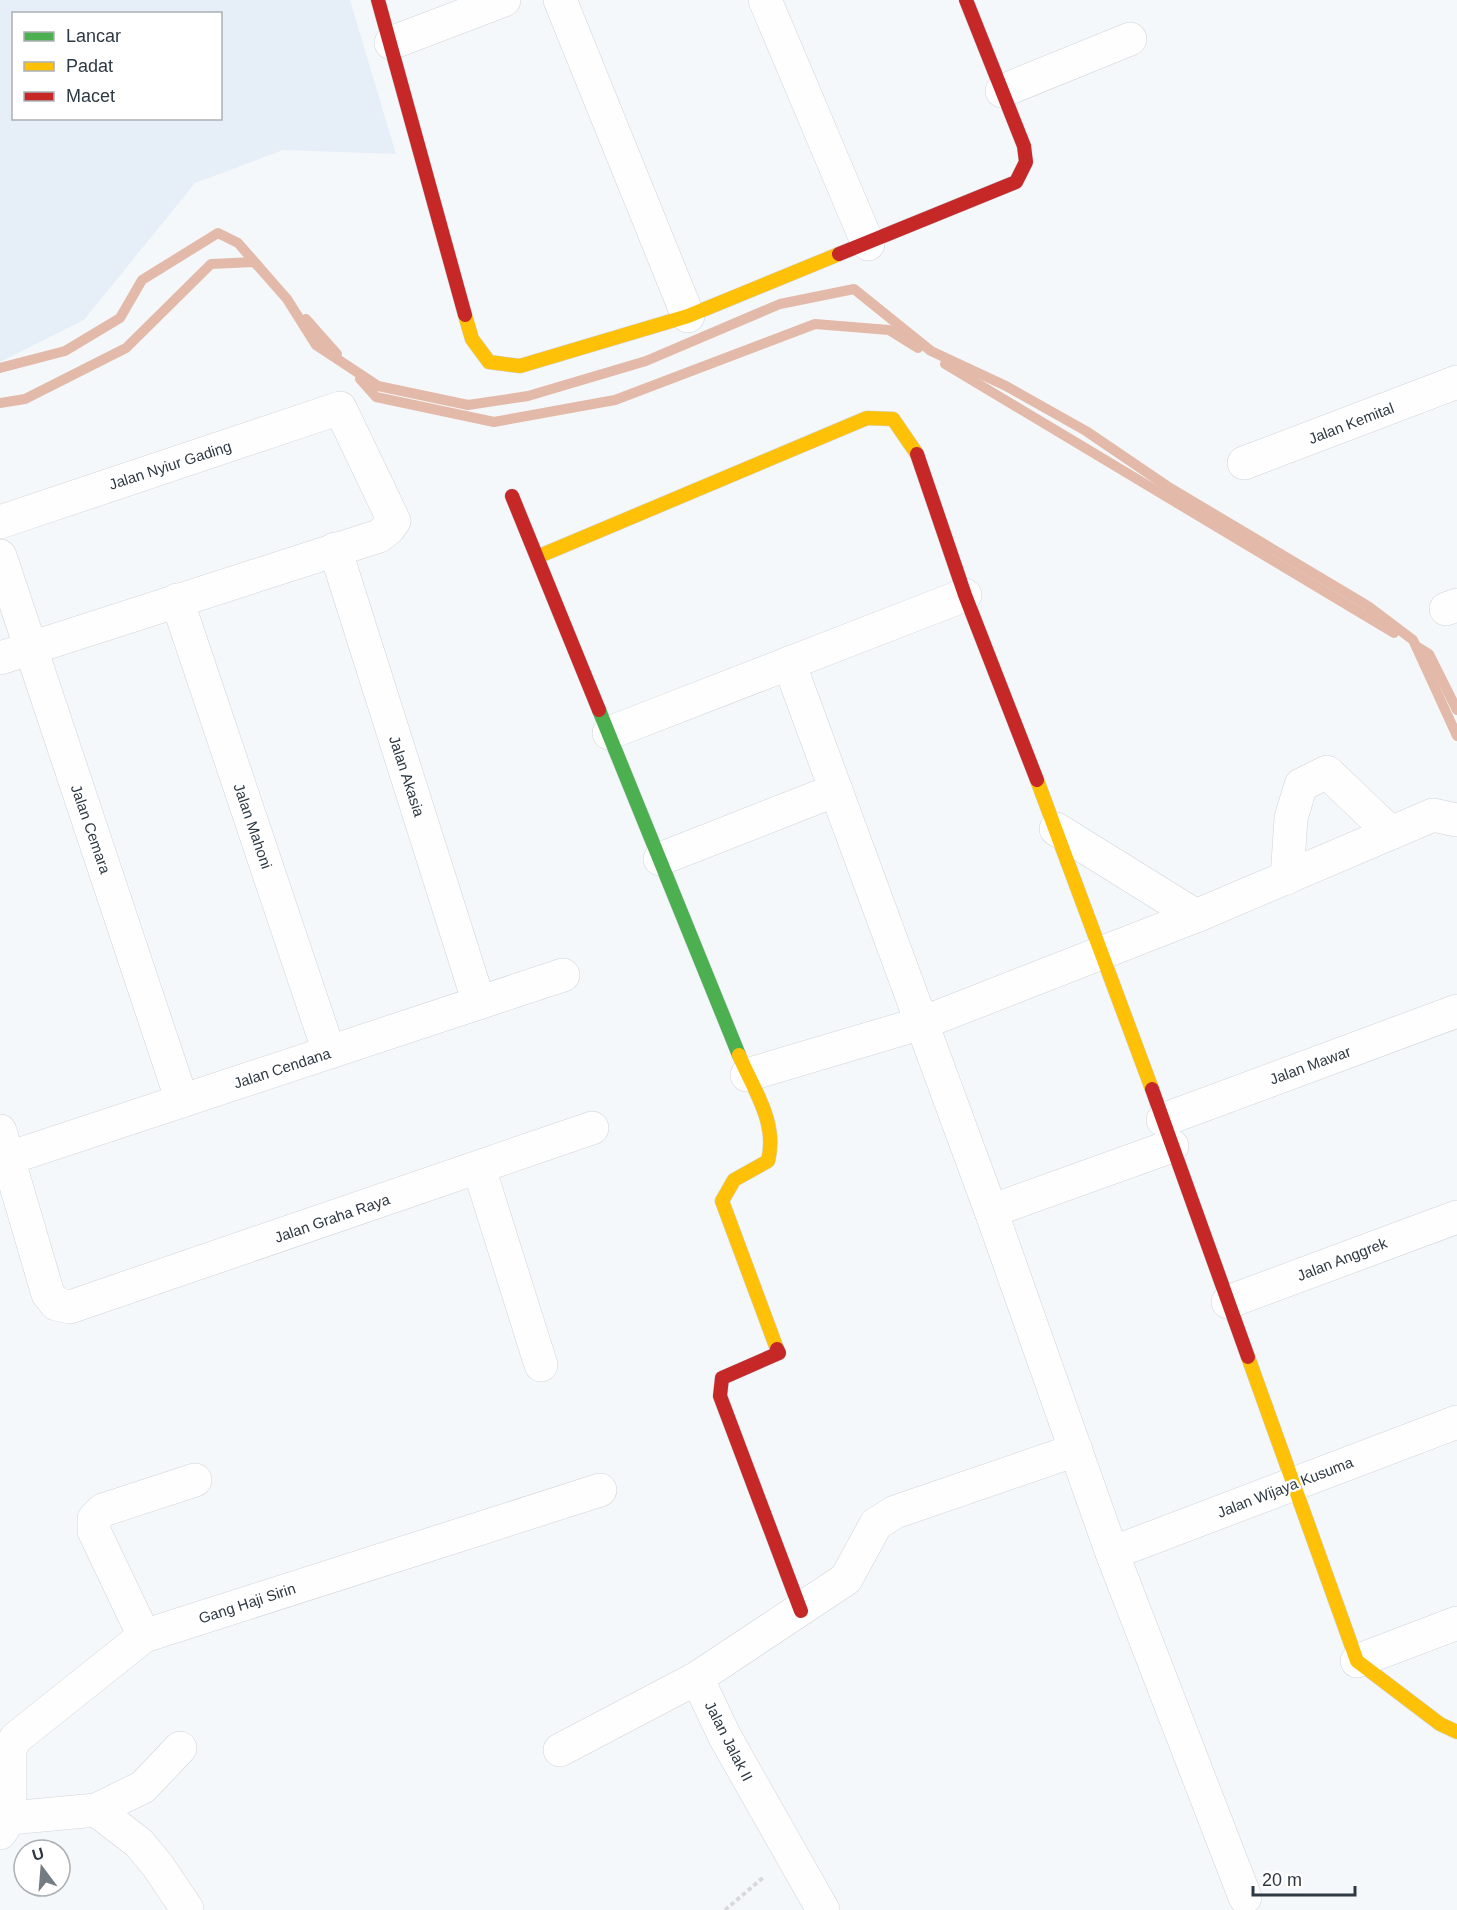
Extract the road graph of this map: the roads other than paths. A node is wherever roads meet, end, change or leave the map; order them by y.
1 (378, 0) edge
2 (504, 0) edge
3 (560, 0) edge
4 (765, 0) edge
5 (966, 0) edge
6 (1130, 39) dead end
7 (391, 42) junction
8 (1002, 91) junction
9 (868, 244) junction
10 (688, 316) junction
11 (1457, 382) edge
12 (1244, 463) dead end
13 (512, 495) dead end
14 (0, 522) edge
15 (335, 549) junction
16 (0, 556) edge
17 (537, 557) junction
18 (965, 595) junction
19 (177, 600) junction
20 (31, 648) junction
21 (0, 658) edge
22 (789, 663) junction
23 (609, 733) junction
24 (836, 790) junction
25 (1457, 820) edge
26 (1056, 829) junction
27 (1391, 833) junction
28 (660, 859) junction
29 (1287, 878) junction
30 (1196, 916) junction
31 (1103, 952) junction
32 (563, 975) dead end
33 (479, 1003) junction
34 (1457, 1011) edge
35 (922, 1023) junction
36 (329, 1052) junction
37 (747, 1075) junction
38 (183, 1101) junction
39 (592, 1128) dead end
40 (1168, 1133) junction
41 (3, 1150) edge
42 (479, 1168) junction
43 (991, 1211) junction
44 (1457, 1217) edge
45 (1228, 1302) junction
46 (541, 1365) dead end
47 (1457, 1422) edge
48 (1076, 1450) junction
49 (195, 1480) dead end
50 (1293, 1484) junction
51 (600, 1490) dead end
52 (1112, 1553) junction
53 (801, 1611) junction
54 (1457, 1623) edge
55 (144, 1636) junction
56 (1357, 1661) junction
57 (697, 1678) junction
58 (1457, 1732) edge
59 (5, 1740) edge
60 (180, 1748) dead end
61 (560, 1750) dead end
62 (96, 1810) junction
63 (5, 1825) edge
64 (1245, 1897) dead end
65 (187, 1909) edge
66 (823, 1910) edge

1 - 7 street
2 - 7 street
3 - 10 street
4 - 9 street
5 - 8 street
6 - 8 street
7 - 10 street
8 - 9 street
9 - 10 street
11 - 12 street, Jalan Kemital
13 - 17 street
14 - 15 street, Jalan Nyiur Gading
15 - 19 street
15 - 33 street, Jalan Akasia
16 - 20 street, Jalan Cemara
17 - 18 street
17 - 23 street
18 - 22 street
18 - 26 street
19 - 20 street
19 - 36 street, Jalan Mahoni
20 - 21 street
20 - 38 street, Jalan Cemara
22 - 23 street
22 - 24 street
23 - 28 street
24 - 28 street
24 - 35 street
25 - 27 street
26 - 30 street
26 - 31 street
27 - 29 street
27 - 29 street
28 - 37 street
29 - 30 street
30 - 31 street
31 - 35 street
31 - 40 street
32 - 33 street, Jalan Cendana
33 - 36 street, Jalan Cendana
34 - 40 street, Jalan Mawar
35 - 37 street
35 - 43 street
36 - 38 street, Jalan Cendana
37 - 53 street
38 - 41 street, Jalan Cendana
39 - 42 street, Jalan Graha Raya
40 - 43 street, Jalan Mawar
40 - 45 street
41 - 42 street, Jalan Graha Raya
42 - 46 street
43 - 48 street
44 - 45 street, Jalan Anggrek
45 - 50 street
47 - 50 street, Jalan Wijaya Kusuma
48 - 52 street
48 - 53 street
49 - 55 street
50 - 52 street, Jalan Wijaya Kusuma
50 - 56 street
51 - 55 street, Gang Haji Sirin
52 - 64 street
53 - 57 street
54 - 56 street
55 - 59 street, Gang Haji Sirin
56 - 58 street
57 - 61 street
57 - 66 street, Jalan Jalak II
59 - 63 street, Gang Haji Sirin
60 - 62 street
62 - 63 street
62 - 65 street

